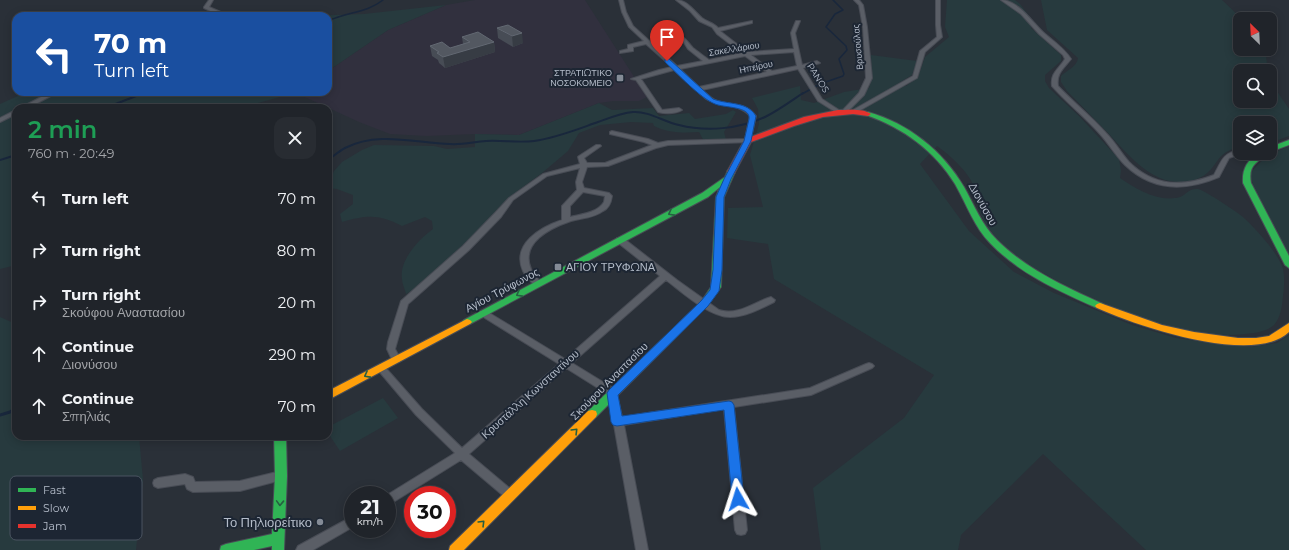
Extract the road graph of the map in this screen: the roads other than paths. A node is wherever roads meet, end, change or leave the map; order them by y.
1 (211, 0) edge
2 (621, 0) edge
3 (678, 0) edge
4 (856, 0) edge
5 (938, 0) edge
6 (1003, 0) edge
7 (217, 12) edge
8 (750, 22) dead end
9 (798, 22) dead end
10 (717, 30) junction
11 (677, 36) dead end
12 (647, 42) junction
13 (796, 50) junction
14 (622, 52) dead end
15 (747, 54) junction
16 (708, 62) junction
17 (817, 63) dead end
18 (800, 67) junction
19 (676, 68) junction
20 (771, 73) junction
21 (698, 89) junction
22 (47, 96) edge
23 (31, 104) edge
24 (679, 110) dead end
25 (842, 111) junction
26 (855, 112) junction
27 (12, 114) edge
28 (0, 120) edge
29 (612, 133) dead end
30 (748, 141) junction
31 (1289, 142) edge
32 (657, 145) junction
33 (598, 146) dead end
34 (1277, 147) edge
35 (1233, 153) edge
36 (1253, 160) edge
37 (584, 165) junction
38 (728, 179) junction
39 (581, 190) junction
40 (705, 195) junction
41 (720, 197) junction
42 (566, 220) junction
43 (620, 240) junction
44 (1289, 265) edge
45 (665, 276) junction
46 (538, 284) junction
47 (772, 300) dead end
48 (704, 304) junction
49 (483, 313) junction
50 (1289, 326) edge
51 (396, 360) junction
52 (565, 362) junction
53 (869, 366) dead end
54 (382, 368) junction
55 (613, 393) junction
56 (332, 394) edge
57 (729, 405) junction
58 (617, 422) junction
59 (280, 440) edge
60 (462, 454) junction
61 (281, 476) junction
62 (158, 483) dead end
63 (396, 495) edge
64 (510, 495) junction
65 (344, 526) edge
66 (741, 530) dead end
67 (278, 539) junction
68 (226, 550) edge
69 (278, 550) edge
70 (302, 550) edge
71 (455, 550) edge
72 (642, 550) edge

1 - 7 street
2 - 12 street
3 - 10 street
4 - 25 street, Βρυσούλας
5 - 26 street
6 - 35 street
8 - 10 street
9 - 13 street, PANOS
10 - 15 street
11 - 16 street
12 - 14 street
12 - 19 street
13 - 15 street, Σακελλάριου
13 - 18 street, PANOS
15 - 16 street, Σακελλάριου
15 - 20 street
16 - 19 street, Σακελλάριου
17 - 18 street, Ηπείρου
18 - 20 street, Ηπείρου
18 - 25 street, PANOS
19 - 21 street
19 - 24 street, Σακελλάριου
20 - 21 street, Ηπείρου
21 - 30 street
22 - 23 street
25 - 26 main road, Διονύσου
25 - 30 main road, Διονύσου
26 - 50 main road, Διονύσου
27 - 28 street
29 - 32 street
30 - 32 street
30 - 38 main road
31 - 34 main road
32 - 37 street
33 - 37 street
36 - 44 main road
37 - 39 street
37 - 51 street
38 - 40 main road, Αγίου Τρύφωνος
38 - 41 main road, Σκούφου Αναστασίου
39 - 42 street
39 - 42 street
40 - 41 main road
40 -> 43 main road, Αγίου Τρύφωνος
41 - 48 main road, Σκούφου Αναστασίου
42 - 46 street
43 - 45 street
43 - 46 main road, Αγίου Τρύφωνος
45 - 48 street
45 - 52 street, Κρυστάλλη Κωνσταντίνου
46 -> 49 main road, Αγίου Τρύφωνος
47 - 48 street
48 - 55 main road, Σκούφου Αναστασίου
49 - 51 main road, Αγίου Τρύφωνος
49 - 52 street
51 - 54 main road, Αγίου Τρύφωνος
52 - 55 street
52 - 60 street, Κρυστάλλη Κωνσταντίνου
53 - 57 street
54 -> 56 main road, Αγίου Τρύφωνος
54 - 60 street
55 - 58 street
64 -> 55 main road, Σκούφου Αναστασίου
57 - 58 street
57 - 66 street
58 - 72 street
59 - 61 main road
60 - 63 street, Κρυστάλλη Κωνσταντίνου
60 - 64 street
61 - 62 street
61 -> 67 main road
71 -> 64 main road, Σκούφου Αναστασίου
65 - 70 street
67 - 68 main road
67 - 69 main road

